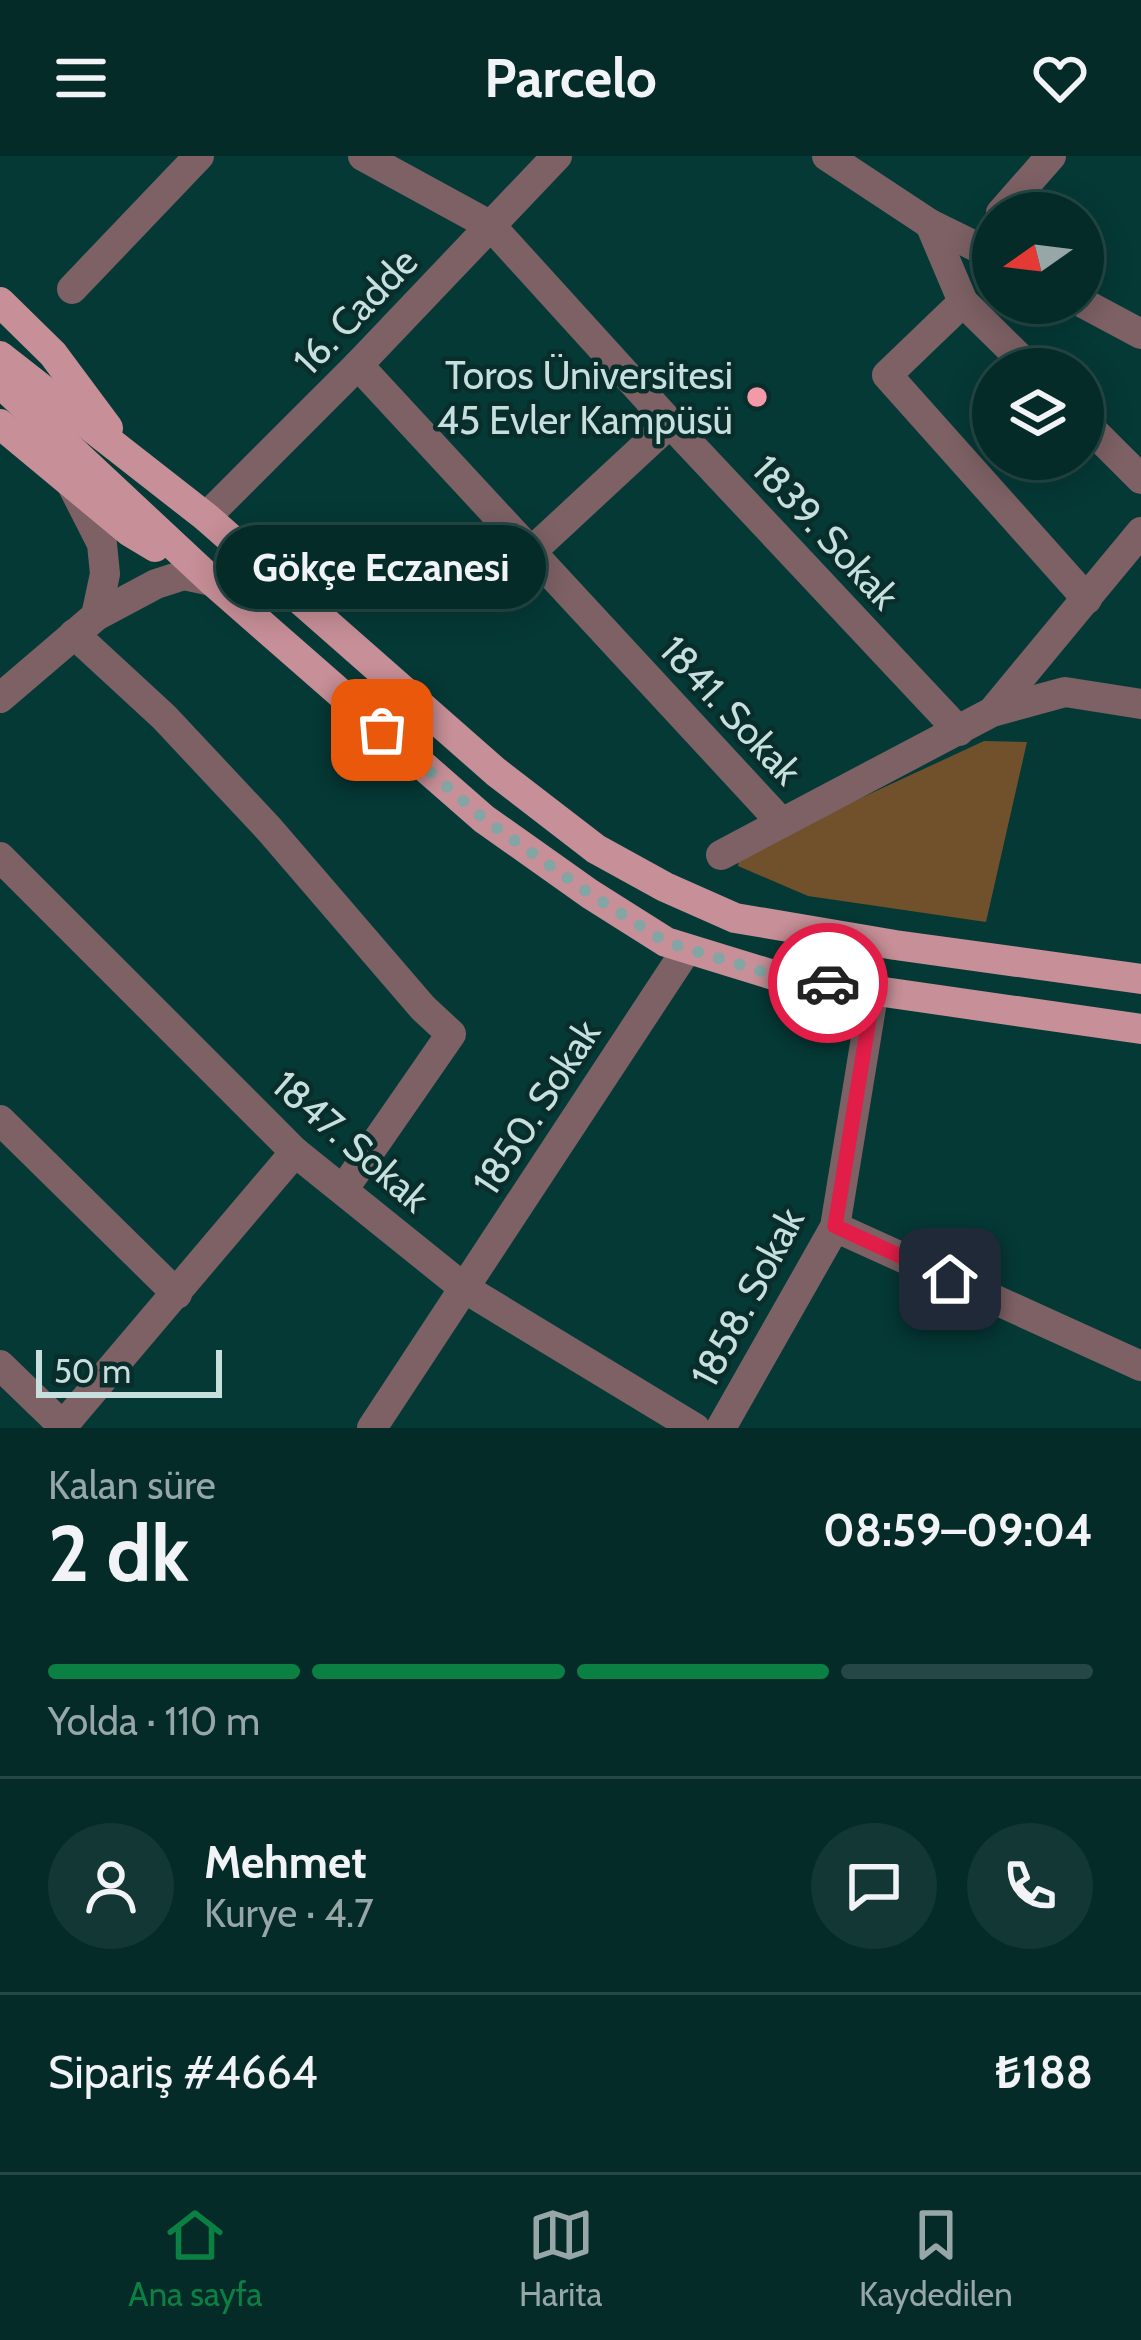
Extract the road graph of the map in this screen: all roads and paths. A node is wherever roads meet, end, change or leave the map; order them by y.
1 (199, 156) edge
2 (363, 156) edge
3 (556, 156) edge
4 (827, 156) edge
5 (1051, 156) edge
6 (1019, 192) edge
7 (930, 224) junction
8 (491, 226) junction
9 (972, 236) edge
10 (72, 289) dead end
11 (0, 302) edge
12 (963, 302) junction
13 (1104, 314) edge
14 (1141, 334) edge
15 (1010, 348) edge
16 (0, 356) edge
17 (358, 364) junction
18 (0, 383) edge
19 (670, 423) junction
20 (0, 424) edge
21 (1104, 442) edge
22 (134, 462) junction
23 (1141, 478) edge
24 (72, 485) junction
25 (206, 517) junction
26 (1141, 532) edge
27 (532, 551) junction
28 (212, 581) junction
29 (1087, 599) junction
30 (85, 625) junction
31 (0, 698) edge
32 (1141, 704) edge
33 (992, 712) junction
34 (959, 730) junction
35 (781, 822) junction
36 (721, 855) dead end
37 (0, 857) edge
38 (688, 949) junction
39 (1141, 979) edge
40 (874, 989) junction
41 (1141, 1029) edge
42 (0, 1120) edge
43 (296, 1152) junction
44 (343, 1190) junction
45 (835, 1226) junction
46 (464, 1288) junction
47 (177, 1294) junction
48 (0, 1365) edge
49 (1141, 1366) edge
50 (62, 1427) edge
51 (372, 1428) edge
52 (695, 1428) edge
53 (721, 1428) edge

1 - 10 street
2 - 8 street, 1839. Sokak
3 - 8 street, 16. Cadde
4 - 7 street
5 - 6 street
7 - 9 street
7 - 12 street
8 - 17 street, 16. Cadde
8 - 19 street, 1839. Sokak
11 - 22 main road
12 - 15 street
12 - 29 street
13 - 14 street
16 - 22 main road
17 - 25 street, 16. Cadde
17 - 27 street, 1841. Sokak
18 - 28 main road
19 - 27 street
19 - 34 street, 1839. Sokak
20 - 24 main road
21 - 23 street
22 - 25 main road
24 - 28 main road
24 - 30 street
25 - 39 main road
26 - 29 street
27 - 35 street, 1841. Sokak
28 - 30 street
28 - 38 main road
29 - 33 street
30 - 31 street
30 - 44 street
32 - 33 street, 1841. Sokak
33 - 34 street, 1841. Sokak
34 - 35 street, 1841. Sokak
35 - 36 street
37 - 43 street, 1847. Sokak
38 - 40 main road
38 - 46 street, 1850. Sokak
40 - 41 main road
40 - 45 street, 1858. Sokak
42 - 47 street
43 - 44 street, 1847. Sokak
43 - 47 street
44 - 46 street, 1847. Sokak
45 - 49 street
45 - 53 street, 1858. Sokak
46 - 51 street, 1850. Sokak
46 - 52 street, 1847. Sokak
47 - 50 street
48 - 50 street

